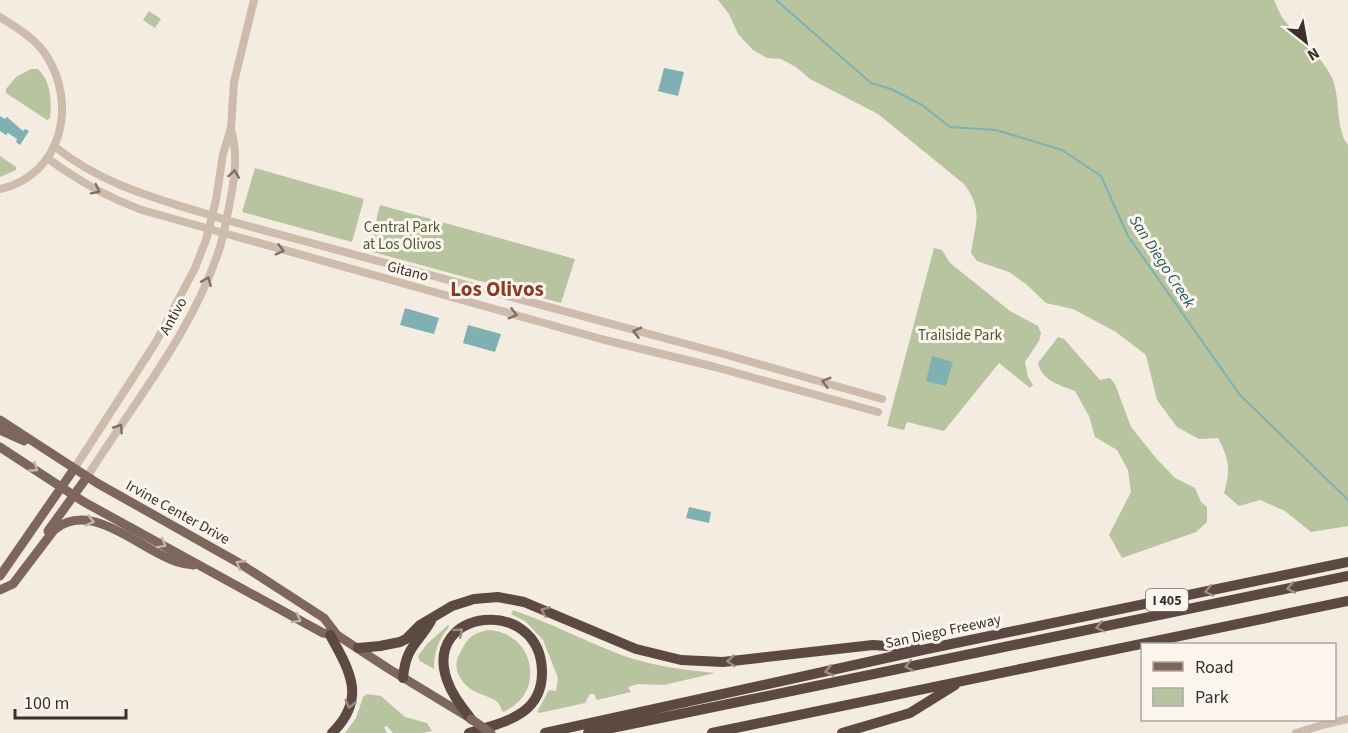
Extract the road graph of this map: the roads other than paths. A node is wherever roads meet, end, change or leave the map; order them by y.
1 (254, 0) edge
2 (0, 17) edge
3 (231, 128) junction
4 (51, 152) junction
5 (0, 189) edge
6 (212, 215) junction
7 (226, 220) junction
8 (209, 229) junction
9 (223, 234) junction
10 (882, 399) dead end
11 (878, 412) dead end
12 (0, 420) edge
13 (0, 430) edge
14 (37, 446) junction
15 (0, 447) edge
16 (74, 469) junction
17 (87, 477) junction
18 (62, 487) junction
19 (74, 495) junction
20 (1348, 562) edge
21 (201, 566) junction
22 (0, 576) edge
23 (1348, 576) edge
24 (0, 589) edge
25 (1348, 601) edge
26 (432, 618) junction
27 (333, 635) junction
28 (1146, 643) edge
29 (1141, 644) edge
30 (358, 648) junction
31 (927, 649) junction
32 (406, 680) junction
33 (963, 681) junction
34 (471, 719) junction
35 (1348, 719) edge
36 (332, 733) edge
37 (469, 733) edge
38 (490, 733) edge
39 (545, 733) edge
40 (588, 733) edge
41 (712, 733) edge
42 (842, 733) edge
43 (1296, 733) edge

1 - 3 street, Antivo
2 - 4 street
3 - 6 street, Antivo
7 -> 3 street, Antivo
4 - 5 street
4 - 6 street, Gitano
4 -> 8 street, Gitano
6 - 7 street, Gitano
6 - 8 street, Antivo
7 - 9 street, Antivo
10 -> 7 street, Gitano
8 - 9 street, Gitano
8 - 16 street, Antivo
9 -> 11 street, Gitano
17 -> 9 street, Antivo
12 - 14 main road, Irvine Center Drive
13 - 14 main road
14 - 16 main road, Irvine Center Drive
15 -> 18 main road, Irvine Center Drive
16 - 17 main road, Irvine Center Drive
16 - 18 main road, Antivo
17 - 19 main road, Antivo
27 -> 17 main road, Irvine Center Drive
18 - 19 main road, Irvine Center Drive
18 - 22 main road, Antivo
19 -> 21 main road, Irvine Center Drive
19 - 24 main road, Antivo
20 -> 31 highway, San Diego Freeway / I 405
24 -> 21 main road
21 -> 27 main road, Irvine Center Drive
23 -> 40 highway
25 - 28 highway, I 405
26 - 30 highway
31 -> 26 highway
26 - 32 highway
27 - 30 main road, Irvine Center Drive
27 -> 36 highway
29 - 33 highway, I 405
30 - 32 main road, Irvine Center Drive
31 -> 39 highway, San Diego Freeway / I 405
32 - 34 main road, Irvine Center Drive
33 - 41 highway, I 405
33 - 42 highway
34 -> 37 highway
34 - 38 main road, Irvine Center Drive, bridge
35 - 43 street

